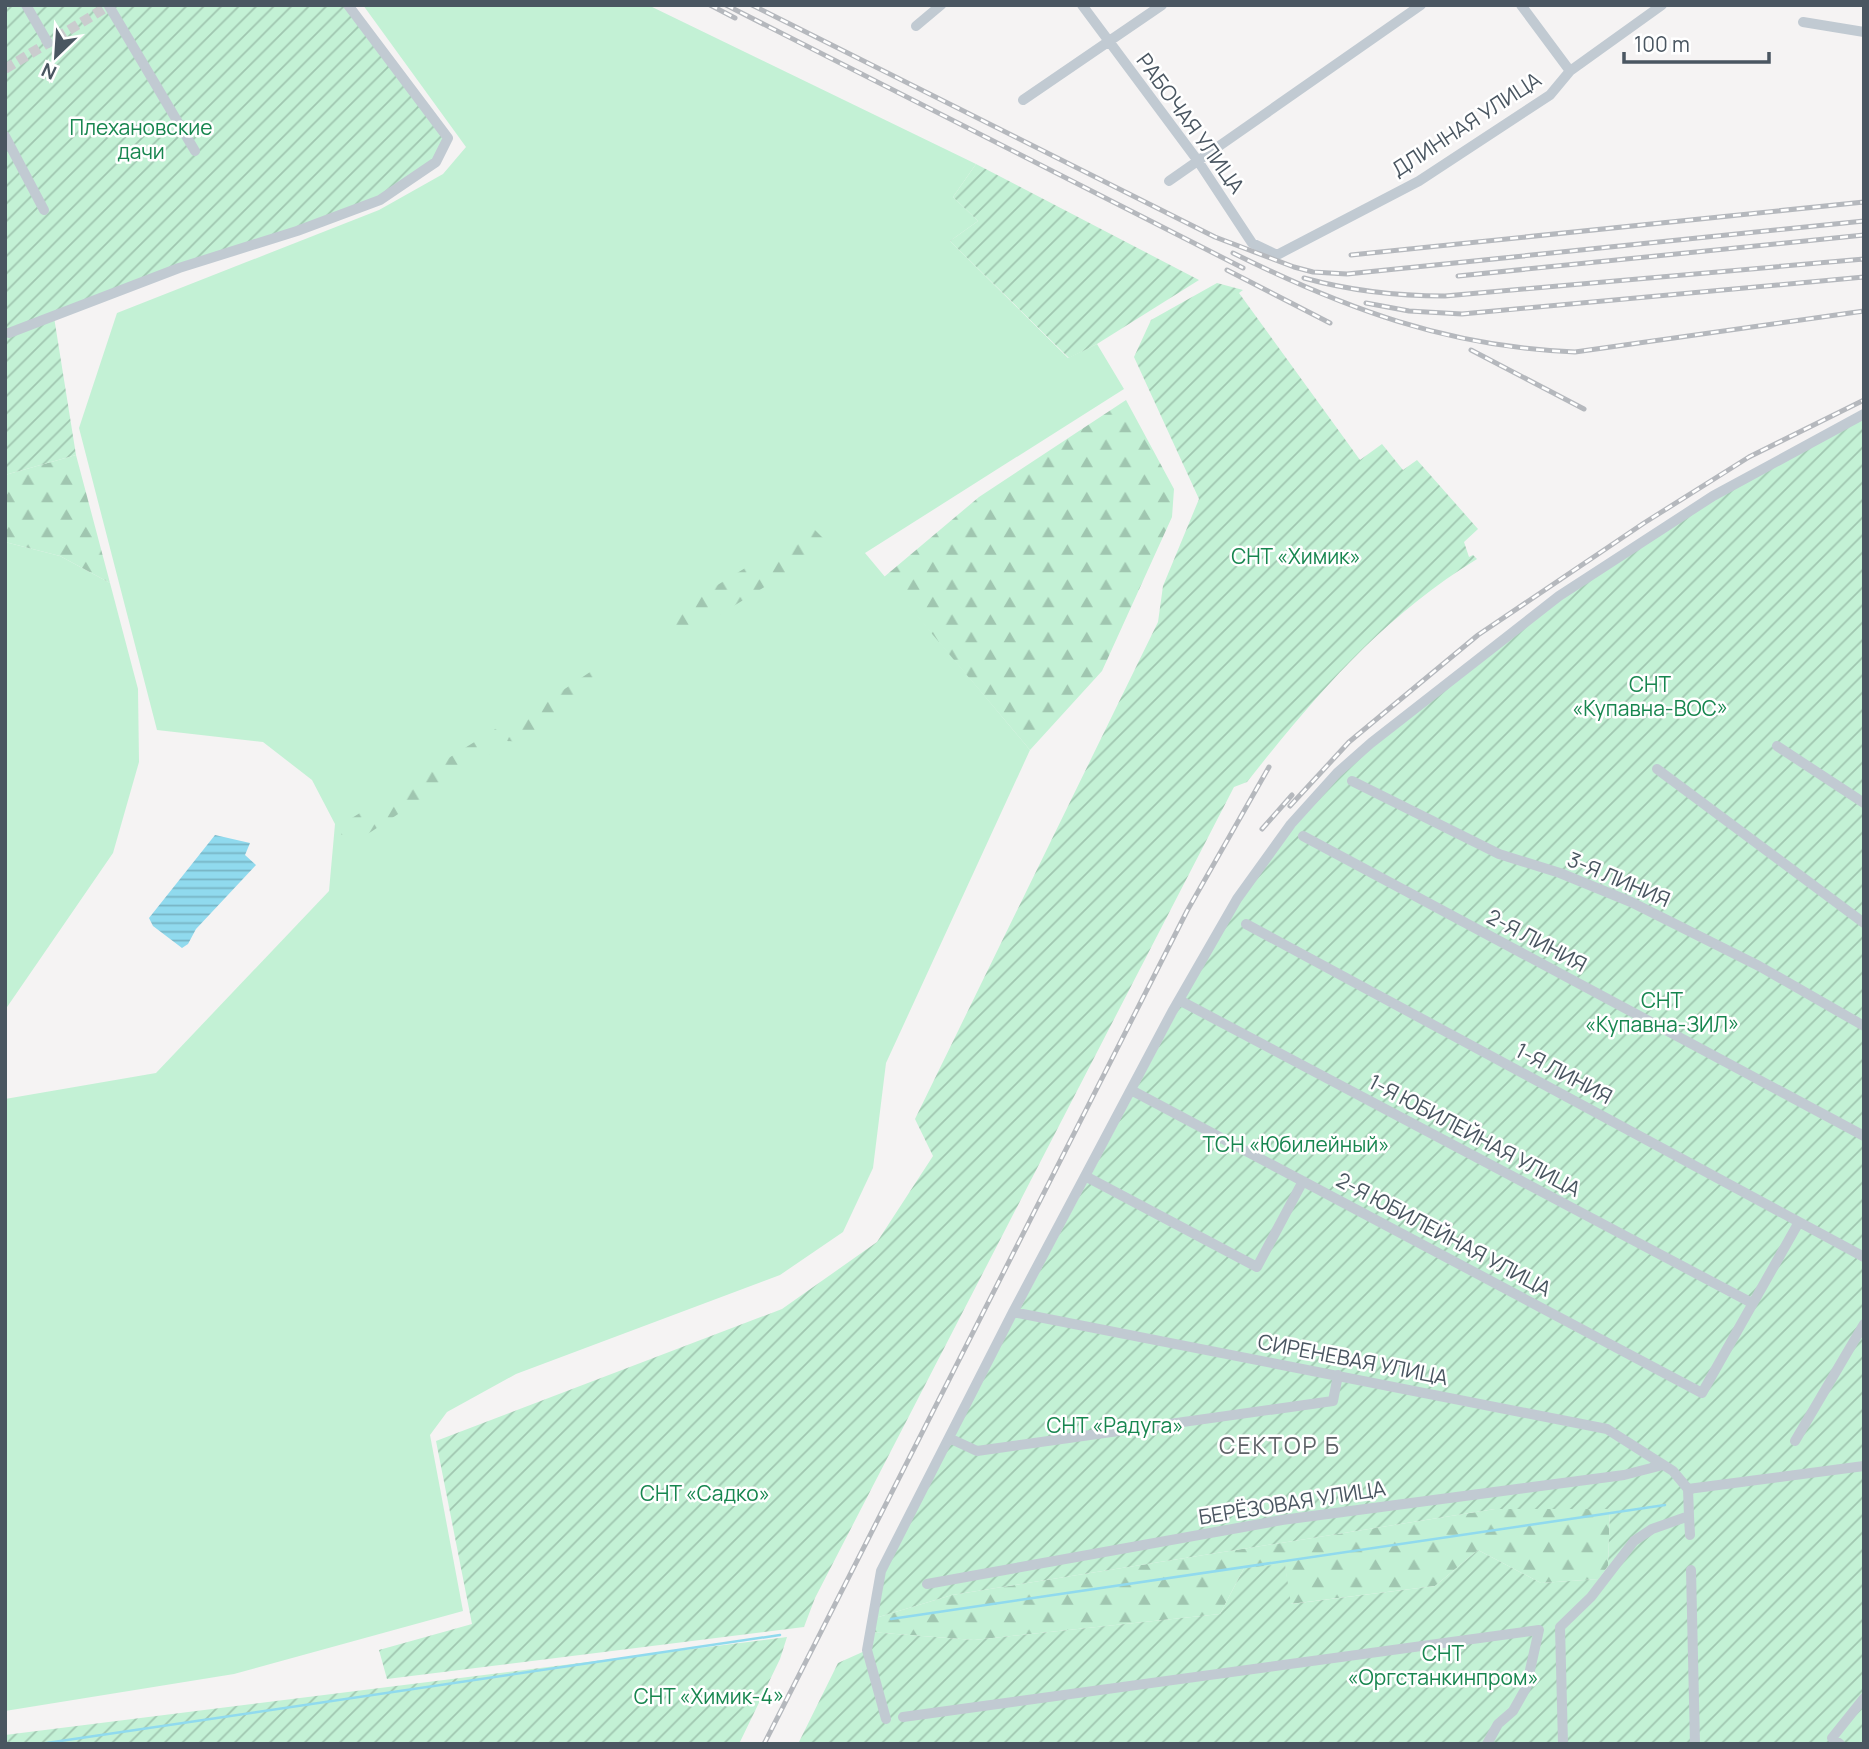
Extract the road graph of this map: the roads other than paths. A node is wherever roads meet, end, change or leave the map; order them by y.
1 (26, 5) edge
2 (348, 5) edge
3 (942, 5) edge
4 (1082, 5) edge
5 (1162, 5) edge
6 (1421, 5) edge
7 (1521, 5) edge
8 (1662, 5) edge
9 (109, 6) edge
10 (1803, 22) dead end
11 (916, 26) dead end
12 (1864, 32) edge
13 (48, 43) dead end
14 (1109, 43) junction
15 (1570, 71) junction
16 (1023, 100) dead end
17 (5, 136) edge
18 (195, 151) dead end
19 (1198, 161) junction
20 (1169, 181) dead end
21 (44, 210) dead end
22 (1277, 255) joint
23 (9, 333) dead end
24 (1864, 414) edge
25 (1777, 746) dead end
26 (1657, 769) dead end
27 (1352, 781) dead end
28 (1864, 803) edge
29 (1303, 836) dead end
30 (1864, 923) edge
31 (1246, 924) dead end
32 (1179, 1000) junction
33 (1864, 1026) edge
34 (1131, 1090) junction
35 (1864, 1136) edge
36 (1085, 1176) junction
37 (1303, 1181) junction
38 (1799, 1222) junction
39 (1864, 1257) edge
40 (1752, 1303) junction
41 (1013, 1312) junction
42 (1864, 1324) edge
43 (1338, 1375) junction
44 (949, 1438) junction
45 (1795, 1441) dead end
46 (1864, 1466) edge
47 (1668, 1468) junction
48 (1688, 1489) junction
49 (1689, 1516) junction
50 (1690, 1535) dead end
51 (1690, 1570) dead end
52 (927, 1584) dead end
53 (1864, 1698) edge
54 (903, 1717) dead end
55 (886, 1719) dead end
56 (1833, 1742) edge
57 (1487, 1744) edge
58 (1563, 1744) edge
59 (1695, 1744) edge

1 - 13 street
2 - 23 street
3 - 11 street
4 - 14 street, РАБОЧАЯ УЛИЦА
5 - 14 street
6 - 19 street
7 - 15 street
8 - 15 street, ДЛИННАЯ УЛИЦА
9 - 18 street
10 - 12 street
14 - 16 street
14 - 19 street, РАБОЧАЯ УЛИЦА
15 - 22 street, ДЛИННАЯ УЛИЦА
17 - 21 street
19 - 20 street
19 - 22 street, РАБОЧАЯ УЛИЦА
24 - 32 street
25 - 28 street
26 - 30 street
27 - 33 street, 3-Я ЛИНИЯ
29 - 35 street, 2-Я ЛИНИЯ
31 - 38 street, 1-Я ЛИНИЯ
32 - 34 street
32 - 40 street, 1-Я ЮБИЛЕЙНАЯ УЛИЦА
34 - 36 street
34 - 37 street, 2-Я ЮБИЛЕЙНАЯ УЛИЦА
36 - 37 street
36 - 41 street
37 - 40 street, 2-Я ЮБИЛЕЙНАЯ УЛИЦА
38 - 39 street, 1-Я ЛИНИЯ
38 - 40 street
41 - 43 street, СИРЕНЕВАЯ УЛИЦА
41 - 44 street
42 - 45 street
43 - 44 street
43 - 47 street, СИРЕНЕВАЯ УЛИЦА
44 - 55 street
46 - 48 street
47 - 48 street, СИРЕНЕВАЯ УЛИЦА
47 - 52 street, БЕРЁЗОВАЯ УЛИЦА
48 - 49 street
49 - 50 street
49 - 58 street
51 - 59 street
53 - 56 street
54 - 57 street

